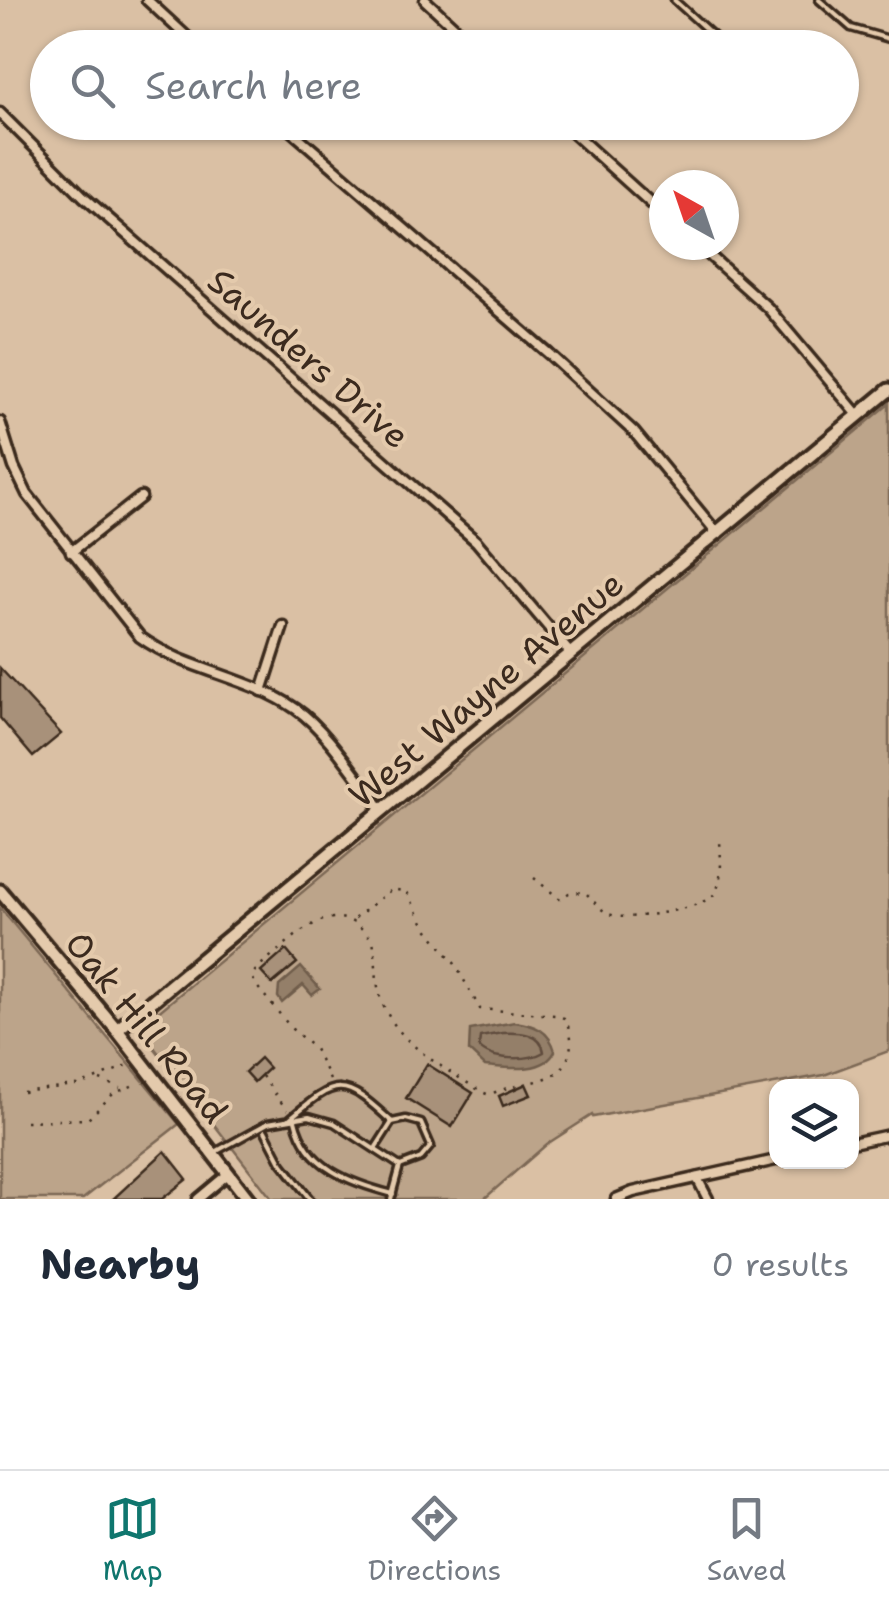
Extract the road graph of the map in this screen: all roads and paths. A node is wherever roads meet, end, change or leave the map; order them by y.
1 (147, 0) edge
2 (424, 0) edge
3 (674, 0) edge
4 (819, 0) edge
5 (180, 30) edge
6 (458, 30) edge
7 (706, 30) edge
8 (857, 30) edge
9 (859, 31) edge
10 (889, 39) edge
11 (0, 113) edge
12 (302, 140) edge
13 (581, 140) edge
14 (649, 201) edge
15 (715, 260) edge
16 (889, 390) edge
17 (858, 414) junction
18 (0, 422) edge
19 (141, 497) dead end
20 (718, 534) junction
21 (71, 552) junction
22 (283, 626) dead end
23 (571, 654) junction
24 (262, 690) junction
25 (382, 810) junction
26 (720, 837) dead end
27 (534, 878) dead end
28 (0, 891) edge
29 (350, 922) junction
30 (116, 1030) junction
31 (138, 1058) junction
32 (262, 1076) dead end
33 (99, 1079) junction
34 (330, 1080) dead end
35 (136, 1084) dead end
36 (121, 1088) junction
37 (23, 1092) dead end
38 (287, 1110) dead end
39 (292, 1119) junction
40 (26, 1121) dead end
41 (392, 1122) junction
42 (265, 1131) dead end
43 (889, 1135) edge
44 (859, 1141) edge
45 (374, 1148) junction
46 (213, 1154) junction
47 (769, 1162) edge
48 (400, 1166) junction
49 (228, 1174) junction
50 (697, 1178) junction
51 (384, 1192) junction
52 (392, 1196) edge
53 (198, 1199) edge
54 (248, 1199) edge
55 (310, 1199) edge
56 (381, 1199) edge
57 (616, 1199) edge
58 (708, 1199) edge

1 - 5 street
2 - 6 street
3 - 7 lane
4 - 8 lane
9 - 10 lane
11 - 23 street, Saunders Drive
12 - 20 street
13 - 14 street
15 - 17 street
16 - 17 street, West Wayne Avenue
17 - 20 street, West Wayne Avenue
18 - 21 street
19 - 21 street
20 - 23 street, West Wayne Avenue
21 - 24 street
22 - 24 street
23 - 25 street, West Wayne Avenue
24 - 25 street
25 - 30 street, West Wayne Avenue
26 - 27 path
28 - 30 street, Oak Hill Road
29 - 29 path
29 - 34 path
30 - 31 street, Oak Hill Road
31 - 33 path
31 - 46 street, Oak Hill Road
32 - 38 path
33 - 36 path
33 - 37 path
35 - 36 path
36 - 40 path
39 - 41 lane
39 - 45 lane
39 - 46 lane
39 - 51 lane
41 - 45 lane
41 - 48 lane
42 - 55 lane
43 - 44 street
45 - 48 lane
46 - 49 street, Oak Hill Road
47 - 50 street
48 - 52 lane
49 - 53 street
49 - 54 street, Oak Hill Road
50 - 57 street
50 - 58 street
51 - 52 lane
51 - 56 lane

